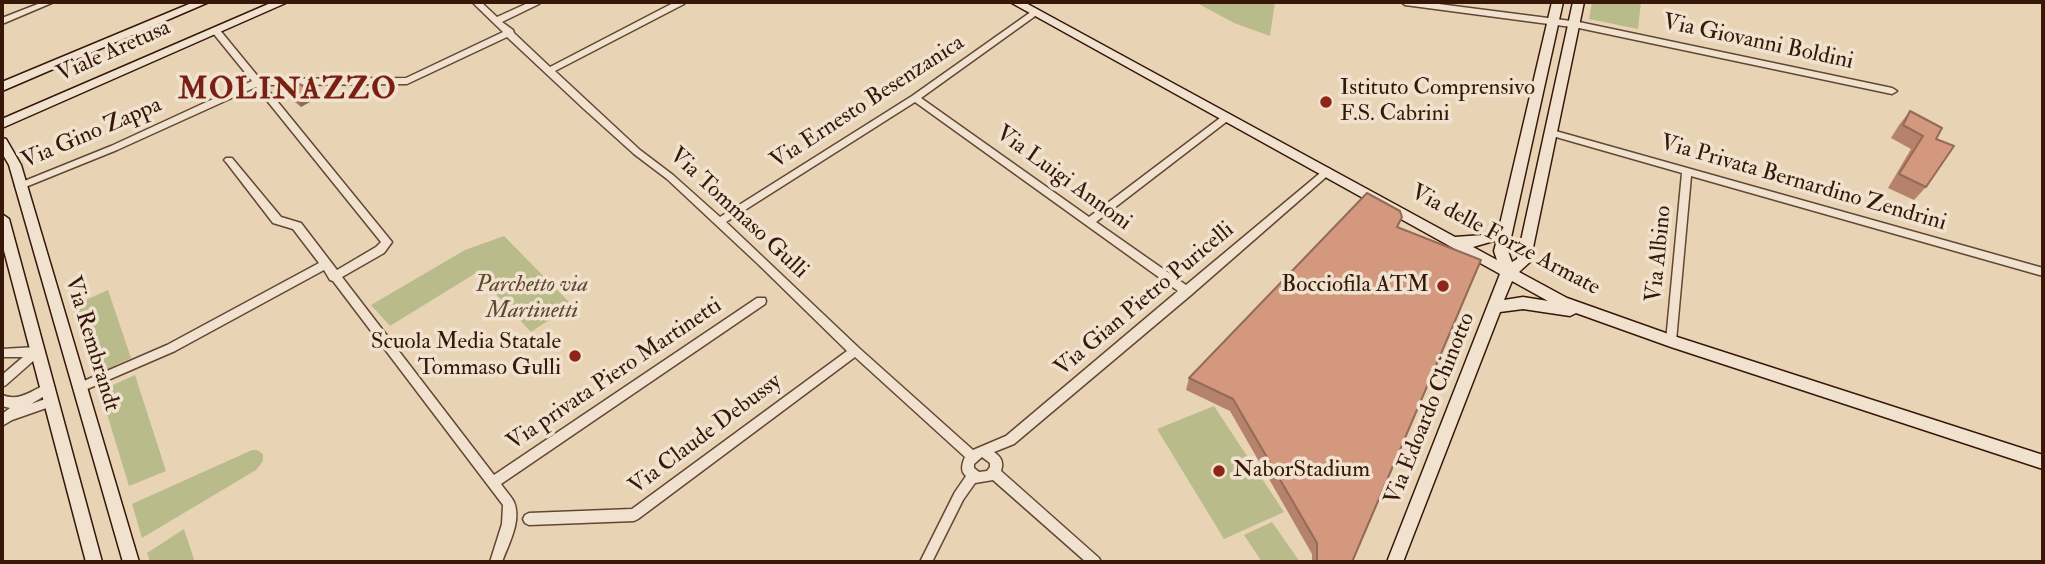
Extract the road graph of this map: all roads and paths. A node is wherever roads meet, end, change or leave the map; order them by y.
1 (50, 2) edge
2 (203, 2) edge
3 (282, 2) edge
4 (476, 2) edge
5 (536, 2) edge
6 (681, 2) edge
7 (1016, 2) edge
8 (1405, 2) edge
9 (1559, 2) edge
10 (1579, 3) edge
11 (1035, 12) junction
12 (497, 20) junction
13 (2, 21) edge
14 (1553, 21) junction
15 (1576, 25) junction
16 (216, 31) junction
17 (510, 32) junction
18 (548, 71) junction
19 (1541, 75) junction
20 (1562, 81) junction
21 (256, 83) junction
22 (2, 87) edge
23 (1892, 91) dead end
24 (915, 97) junction
25 (1227, 117) junction
26 (2, 124) edge
27 (1552, 133) junction
28 (2, 142) edge
29 (229, 160) dead end
30 (1522, 164) junction
31 (1328, 171) junction
32 (1687, 171) junction
33 (1544, 172) junction
34 (20, 186) junction
35 (2, 219) edge
36 (719, 222) junction
37 (1089, 222) junction
38 (1506, 227) junction
39 (1454, 241) junction
40 (326, 264) junction
41 (1508, 272) junction
42 (2043, 272) edge
43 (334, 277) junction
44 (1187, 292) junction
45 (761, 301) dead end
46 (1496, 307) junction
47 (1577, 309) junction
48 (1671, 341) junction
49 (855, 351) junction
50 (36, 352) junction
51 (2, 353) edge
52 (2, 382) edge
53 (81, 387) junction
54 (49, 396) junction
55 (2, 400) edge
56 (26, 401) junction
57 (4, 419) edge
58 (978, 454) junction
59 (2043, 462) edge
60 (994, 473) junction
61 (973, 476) junction
62 (492, 483) junction
63 (529, 519) dead end
64 (94, 562) edge
65 (131, 562) edge
66 (496, 562) edge
67 (926, 562) edge
68 (1096, 562) edge
69 (1395, 562) edge

1 - 13 street
2 - 22 street, Viale Aretusa
3 - 16 street, Viale Aretusa
4 - 12 street, Via Tommaso Gulli
5 - 12 street
6 - 18 street
7 - 11 street, Via delle Forze Armate
8 - 14 street, Via Giovanni Boldini
9 - 10 street
9 - 14 street
10 - 15 street
11 - 24 street, Via Ernesto Besenzanica
11 - 25 street, Via delle Forze Armate
12 - 17 street, Via Tommaso Gulli
14 - 15 street, Via Giovanni Boldini
14 - 19 street
15 - 20 street
15 - 23 street, Via Giovanni Boldini
16 - 21 street
16 - 26 street, Viale Aretusa
17 - 18 street, Via Tommaso Gulli
17 - 21 street
18 - 36 street, Via Tommaso Gulli
19 - 20 street
19 - 30 street
20 - 27 street
21 - 34 street, Via Gino Zappa
21 - 43 street
24 - 36 street, Via Ernesto Besenzanica
24 - 37 street, Via Luigi Annoni
25 - 31 street, Via delle Forze Armate
25 - 37 street
27 - 32 street, Via Privata Bernardino Zendrini
27 - 33 street
28 - 34 street, Via Rembrandt
29 - 40 street
30 - 33 street
30 - 38 street
31 - 39 street, Via delle Forze Armate
31 - 44 street, Via Gian Pietro Puricelli
32 - 42 street, Via Privata Bernardino Zendrini
32 - 48 street, Via Albino
33 - 41 street
34 - 53 street, Via Rembrandt
35 - 50 street
36 - 49 street, Via Tommaso Gulli
37 - 44 street, Via Luigi Annoni
38 - 39 street
38 - 41 street
39 - 41 street, Via delle Forze Armate
40 - 43 street
40 - 53 street
41 - 46 street, Via Edoardo Chinotto
41 - 47 street, Via delle Forze Armate
43 - 62 street
44 - 58 street, Via Gian Pietro Puricelli
45 - 62 street, Via privata Piero Martinetti
46 - 47 street
46 - 69 street, Via Edoardo Chinotto
47 - 48 street, Via delle Forze Armate
48 - 59 street, Via delle Forze Armate
49 - 58 street, Via Tommaso Gulli
49 - 63 street, Via Claude Debussy
50 - 51 street
50 - 52 street
50 - 54 street
53 - 65 street, Via Rembrandt
54 - 56 street
54 - 57 street
54 - 64 street
55 - 56 street
56 - 57 street
58 - 60 street
58 - 61 street
60 - 61 street
60 - 68 street
61 - 67 street
62 - 66 street

